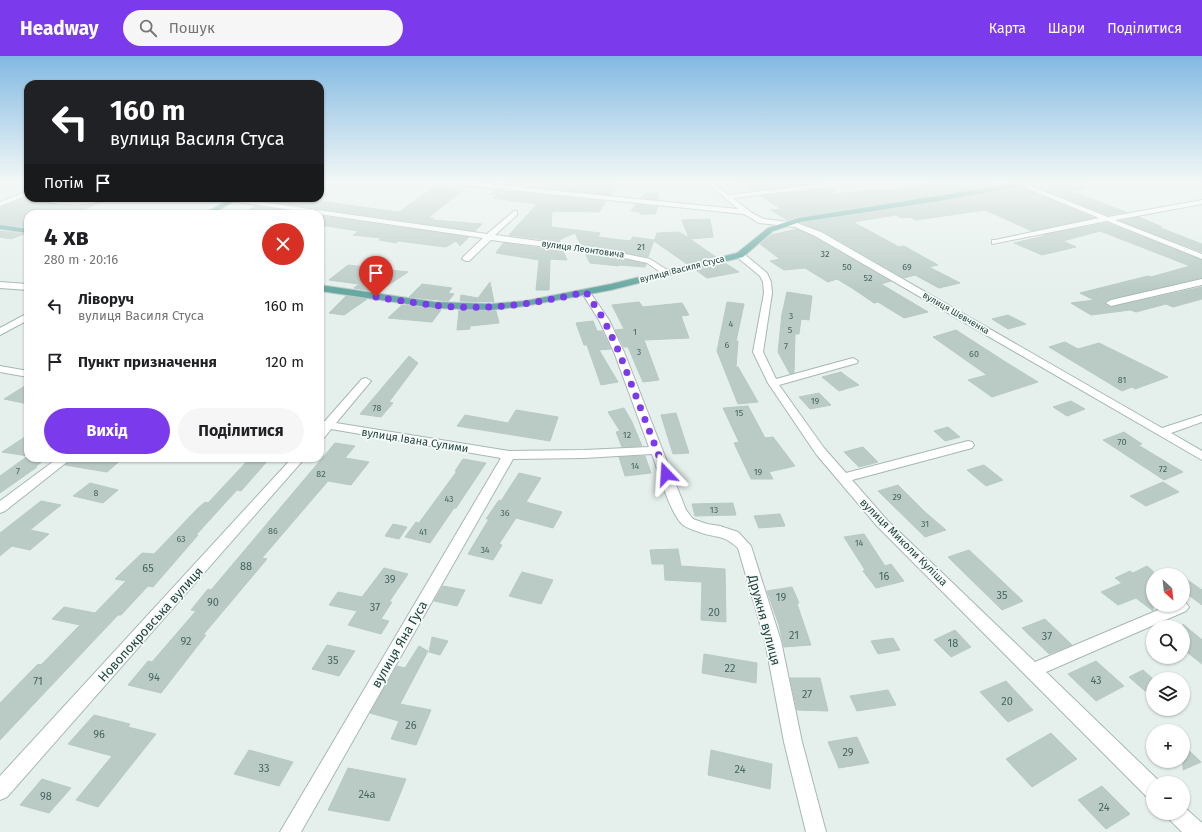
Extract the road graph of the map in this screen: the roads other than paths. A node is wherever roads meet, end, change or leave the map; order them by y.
1 (363, 218) edge
2 (508, 218) edge
3 (758, 218) edge
4 (810, 218) edge
5 (1111, 218) edge
6 (1107, 219) junction
7 (788, 223) junction
8 (0, 227) edge
9 (24, 231) edge
10 (488, 237) junction
11 (995, 242) dead end
12 (740, 255) junction
13 (1202, 257) edge
14 (466, 259) dead end
15 (668, 273) junction
16 (1202, 282) edge
17 (0, 285) edge
18 (24, 286) edge
19 (324, 289) edge
20 (586, 292) junction
21 (1111, 303) dead end
22 (24, 318) edge
23 (0, 332) edge
24 (853, 361) dead end
25 (0, 369) edge
26 (24, 373) edge
27 (366, 382) dead end
28 (773, 383) junction
29 (1202, 418) edge
30 (324, 425) edge
31 (1161, 432) junction
32 (968, 445) dead end
33 (657, 450) junction
34 (509, 455) junction
35 (1202, 456) edge
36 (61, 462) edge
37 (295, 462) edge
38 (842, 478) junction
39 (0, 508) edge
40 (1168, 612) edge
41 (1033, 670) junction
42 (1146, 782) edge
43 (0, 790) edge
44 (1185, 820) edge
45 (290, 832) edge
46 (816, 832) edge
47 (1197, 832) edge

1 - 10 street, вулиця Леонтовича
2 - 10 street
3 - 7 street, вулиця Шевченка
4 - 7 main road, вулиця Василя Стуса
5 - 6 street
6 - 11 street
6 - 13 street
7 - 12 main road, вулиця Василя Стуса
7 - 31 street, вулиця Шевченка
8 - 9 main road
10 - 14 street
10 - 15 street, вулиця Леонтовича
12 - 15 main road, вулиця Василя Стуса
12 - 28 street, вулиця Миколи Куліша
15 - 20 main road, вулиця Василя Стуса
16 - 21 street
17 - 18 street
19 - 20 main road, вулиця Василя Стуса
20 - 33 street, Дружня вулиця
22 - 23 street
24 - 28 street
25 - 26 street
27 - 30 street
28 - 38 street, вулиця Миколи Куліша
29 - 31 street
30 - 34 street, вулиця Івана Сулими
31 - 35 street, вулиця Шевченка
32 - 38 street
33 - 34 street
33 - 46 street, Дружня вулиця
34 - 45 street, вулиця Яна Гуса
36 - 39 street
37 - 43 street, Новопокровська вулиця
38 - 41 street, вулиця Миколи Куліша
40 - 41 street
41 - 42 street, вулиця Миколи Куліша
44 - 47 street

